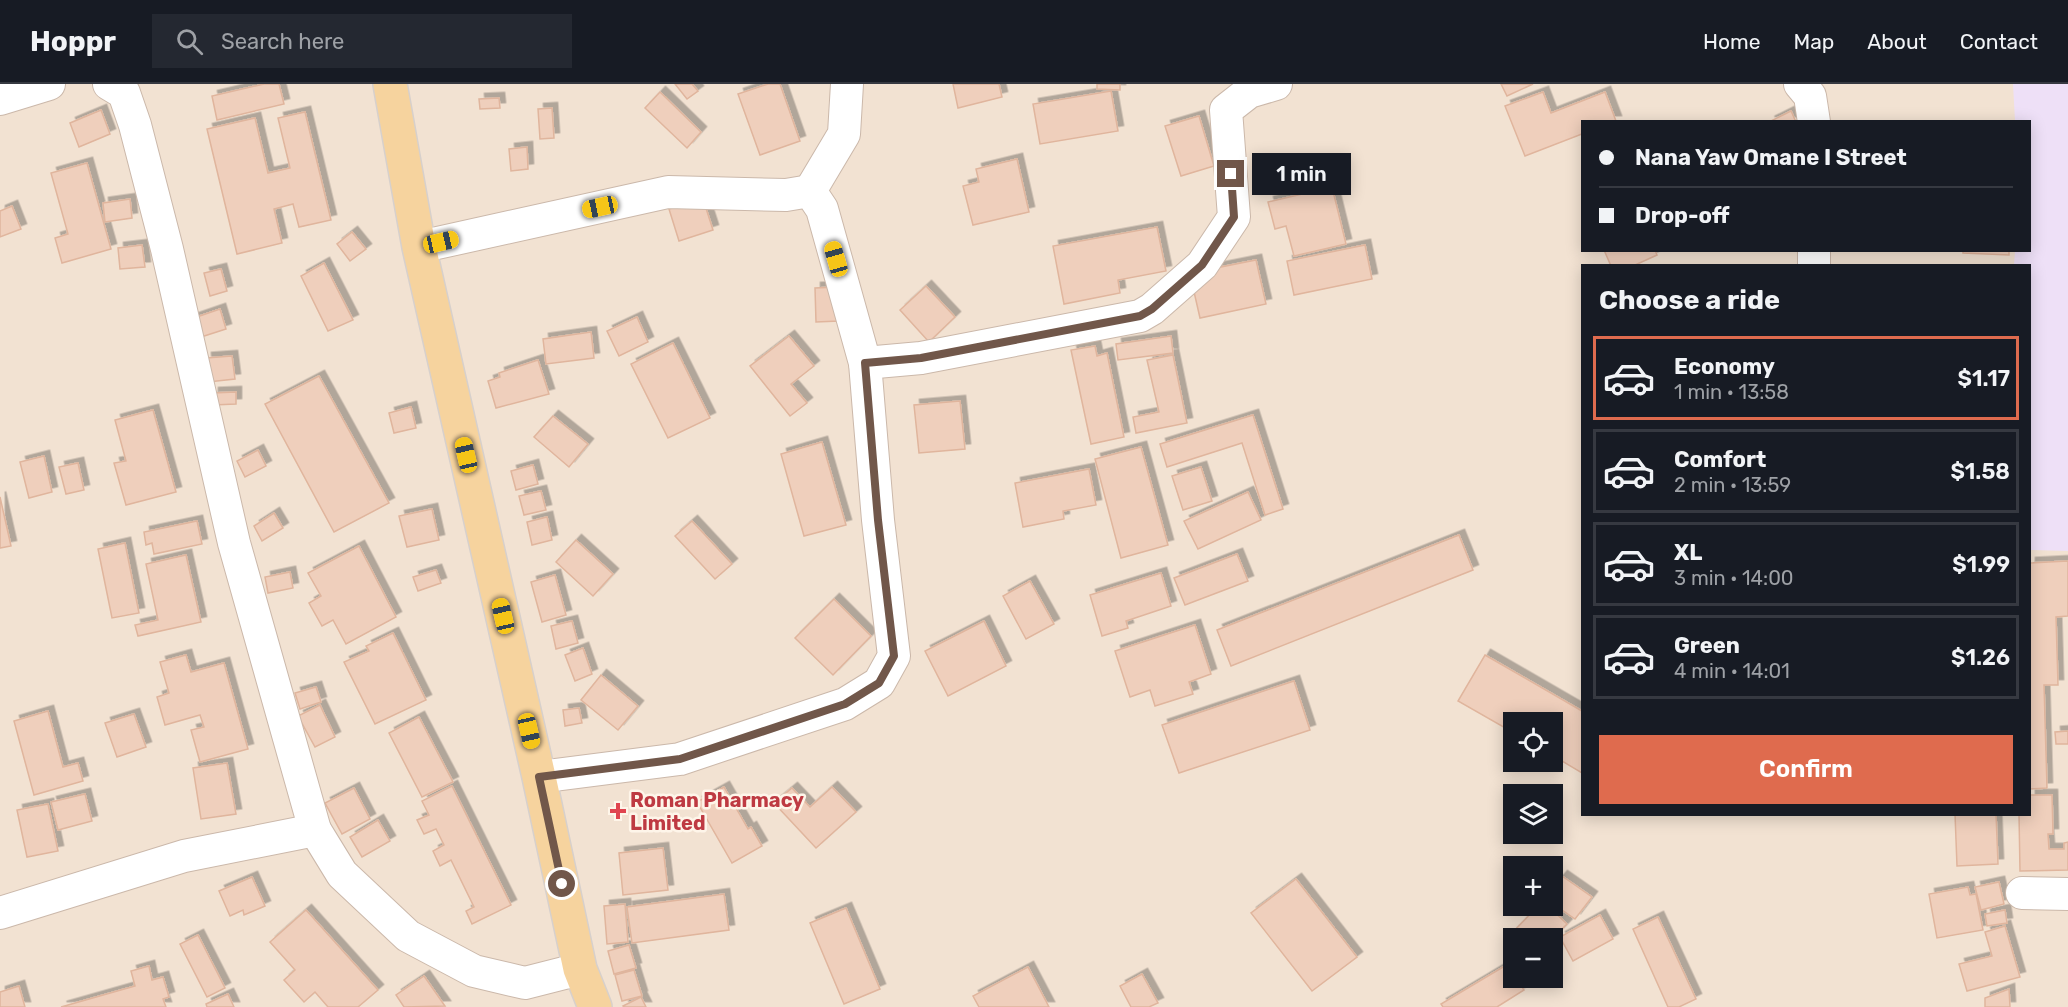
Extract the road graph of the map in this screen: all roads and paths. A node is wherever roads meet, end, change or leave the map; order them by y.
1 (49, 84) edge
2 (109, 84) edge
3 (390, 84) edge
4 (847, 84) edge
5 (1276, 84) edge
6 (1800, 84) edge
7 (0, 99) edge
8 (1814, 120) edge
9 (810, 191) junction
10 (419, 247) junction
11 (865, 363) junction
12 (539, 777) junction
13 (315, 830) junction
14 (2022, 893) dead end
15 (2068, 894) edge
16 (0, 913) edge
17 (580, 969) junction
18 (595, 1007) edge

1 - 7 street
2 - 13 street
3 - 10 main road
4 - 9 street
5 - 11 street
6 - 8 street
9 - 10 street
9 - 11 street
10 - 12 main road
11 - 12 street
12 - 17 main road
13 - 16 street
13 - 17 street
14 - 15 street
17 - 18 main road

